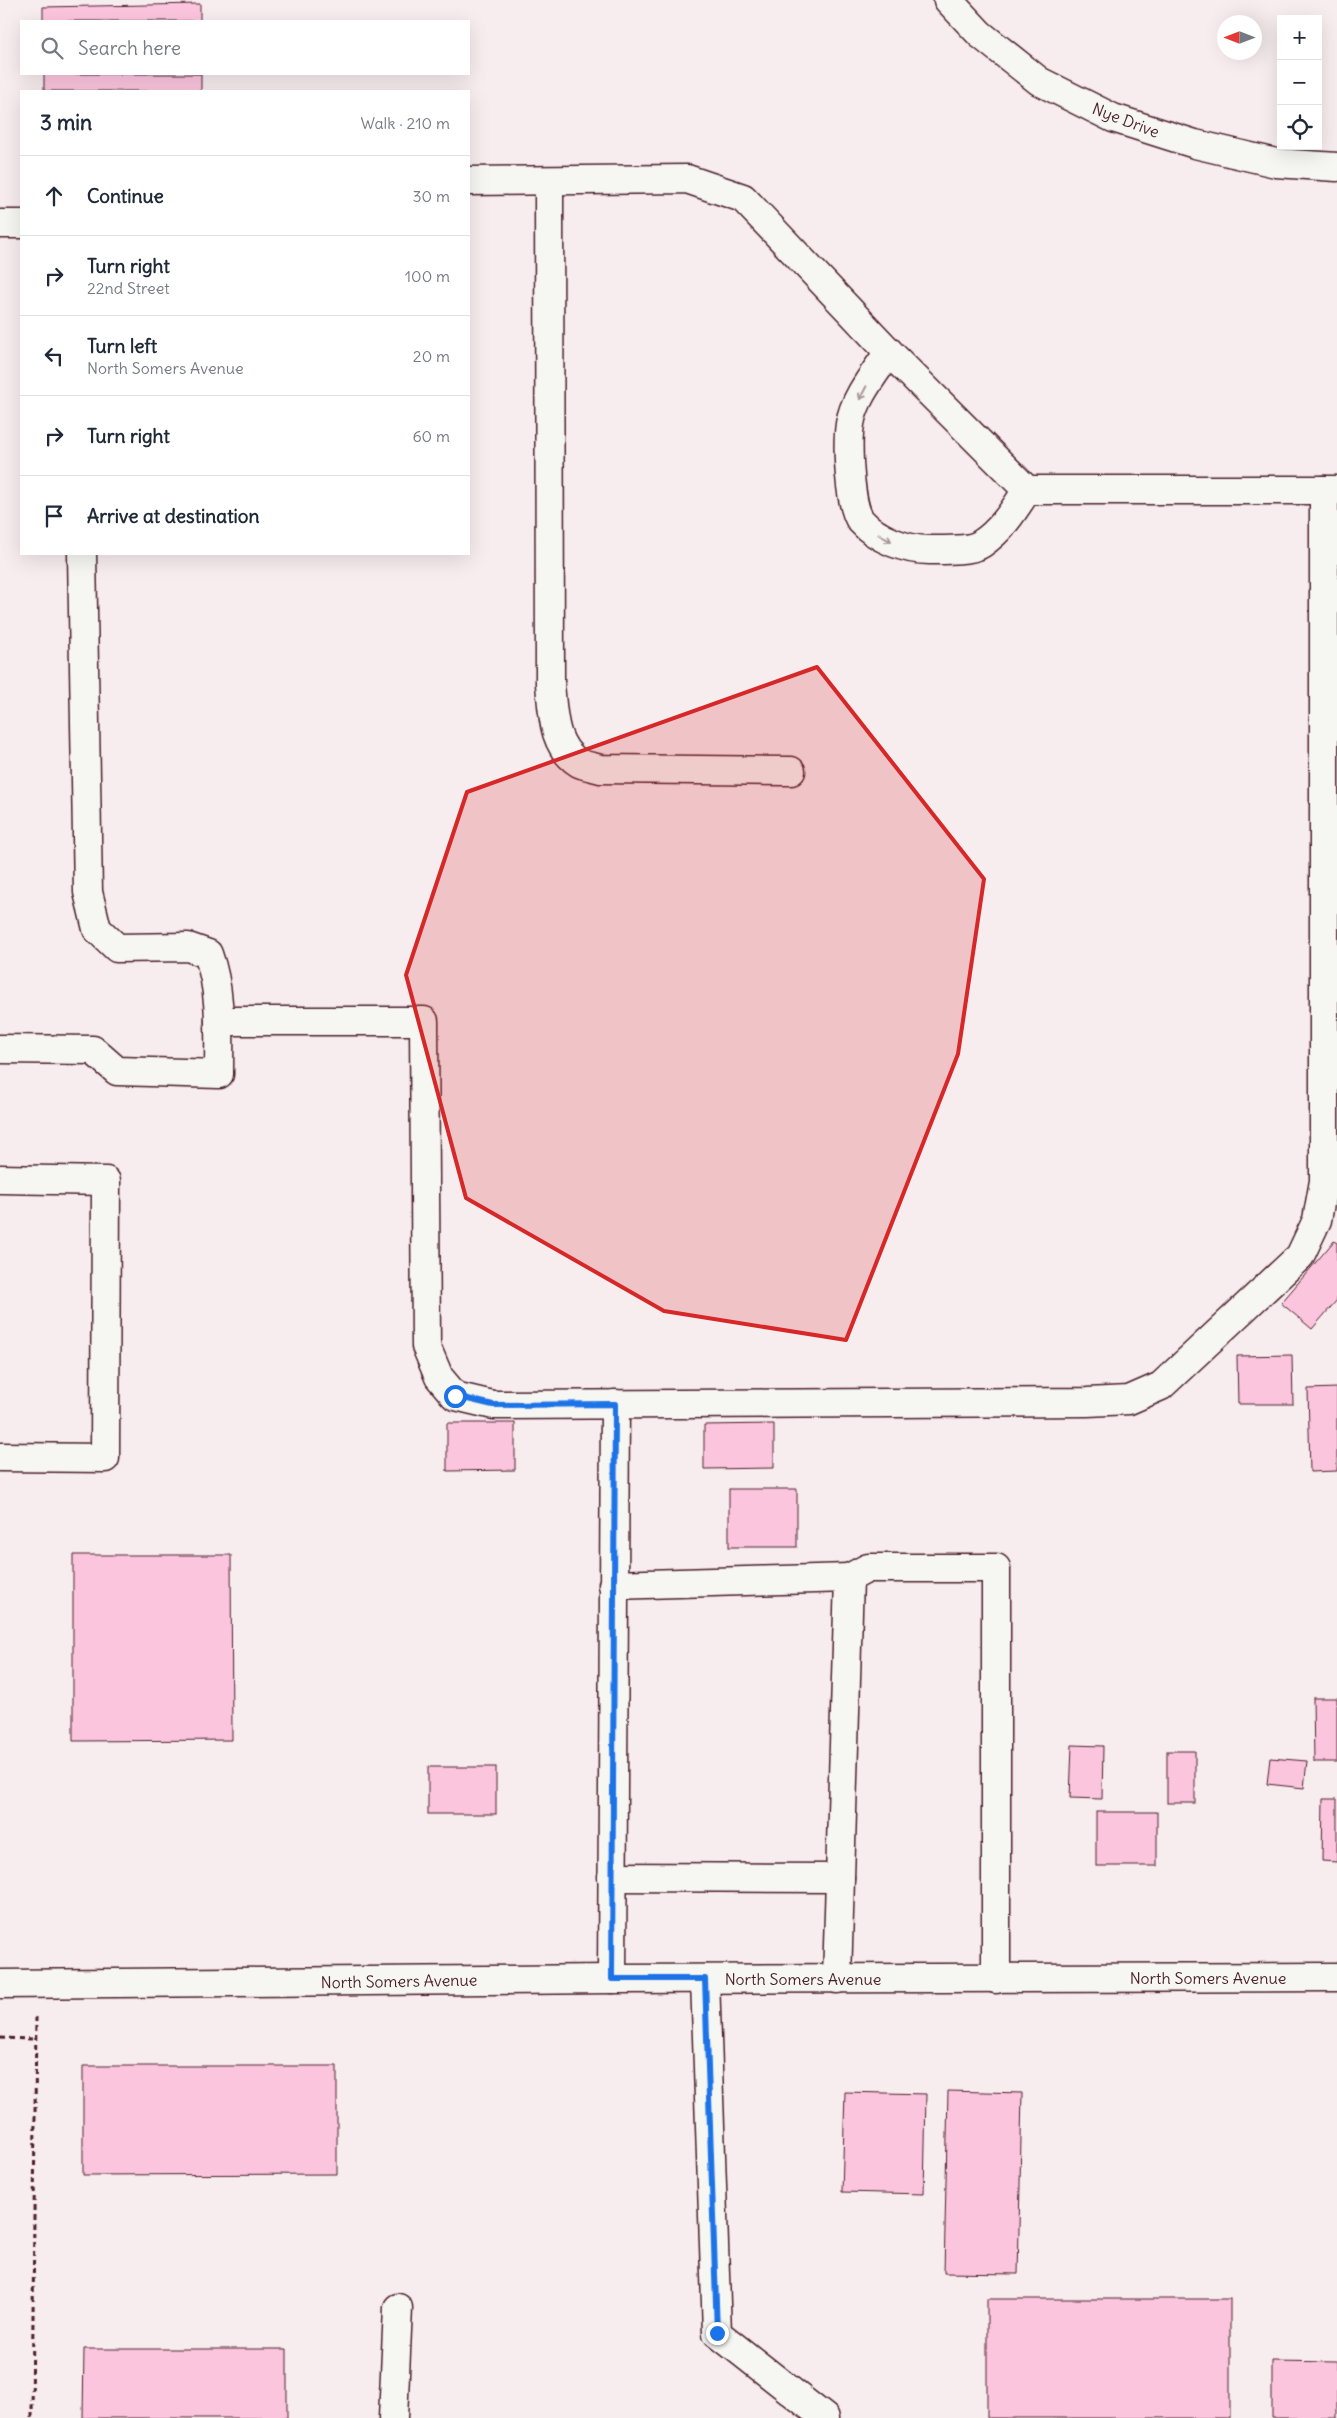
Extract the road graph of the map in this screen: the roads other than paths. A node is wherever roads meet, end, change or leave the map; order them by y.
1 (948, 0) edge
2 (1337, 167) edge
3 (470, 181) edge
4 (549, 181) junction
5 (0, 224) edge
6 (20, 224) edge
7 (890, 352) junction
8 (1027, 490) junction
9 (1330, 490) edge
10 (82, 555) edge
11 (791, 771) dead end
12 (1330, 813) edge
13 (219, 1021) junction
14 (0, 1049) edge
15 (0, 1178) edge
16 (615, 1404) junction
17 (0, 1456) edge
18 (849, 1578) junction
19 (613, 1585) junction
20 (612, 1876) junction
21 (840, 1878) junction
22 (1337, 1977) edge
23 (612, 1979) junction
24 (705, 1979) junction
25 (837, 1979) junction
26 (996, 1979) junction
27 (0, 1984) edge
28 (398, 2308) dead end
29 (392, 2418) edge
30 (825, 2418) edge

1 - 2 street, Nye Drive
3 - 4 street
4 - 7 street
4 - 11 street
5 - 6 street
7 - 8 street
7 -> 8 street
8 - 9 street
9 - 12 street
10 - 13 street
12 - 16 street
13 - 14 street
13 - 16 street
15 - 17 street
16 - 19 street
18 - 19 street
18 - 21 street
18 - 26 street
19 - 20 street
20 - 21 street
20 - 23 street
21 - 25 street
22 - 26 street, North Somers Avenue
23 - 24 street, North Somers Avenue
23 - 27 street, North Somers Avenue
24 - 25 street, North Somers Avenue
24 - 30 street
25 - 26 street, North Somers Avenue
28 - 29 street

